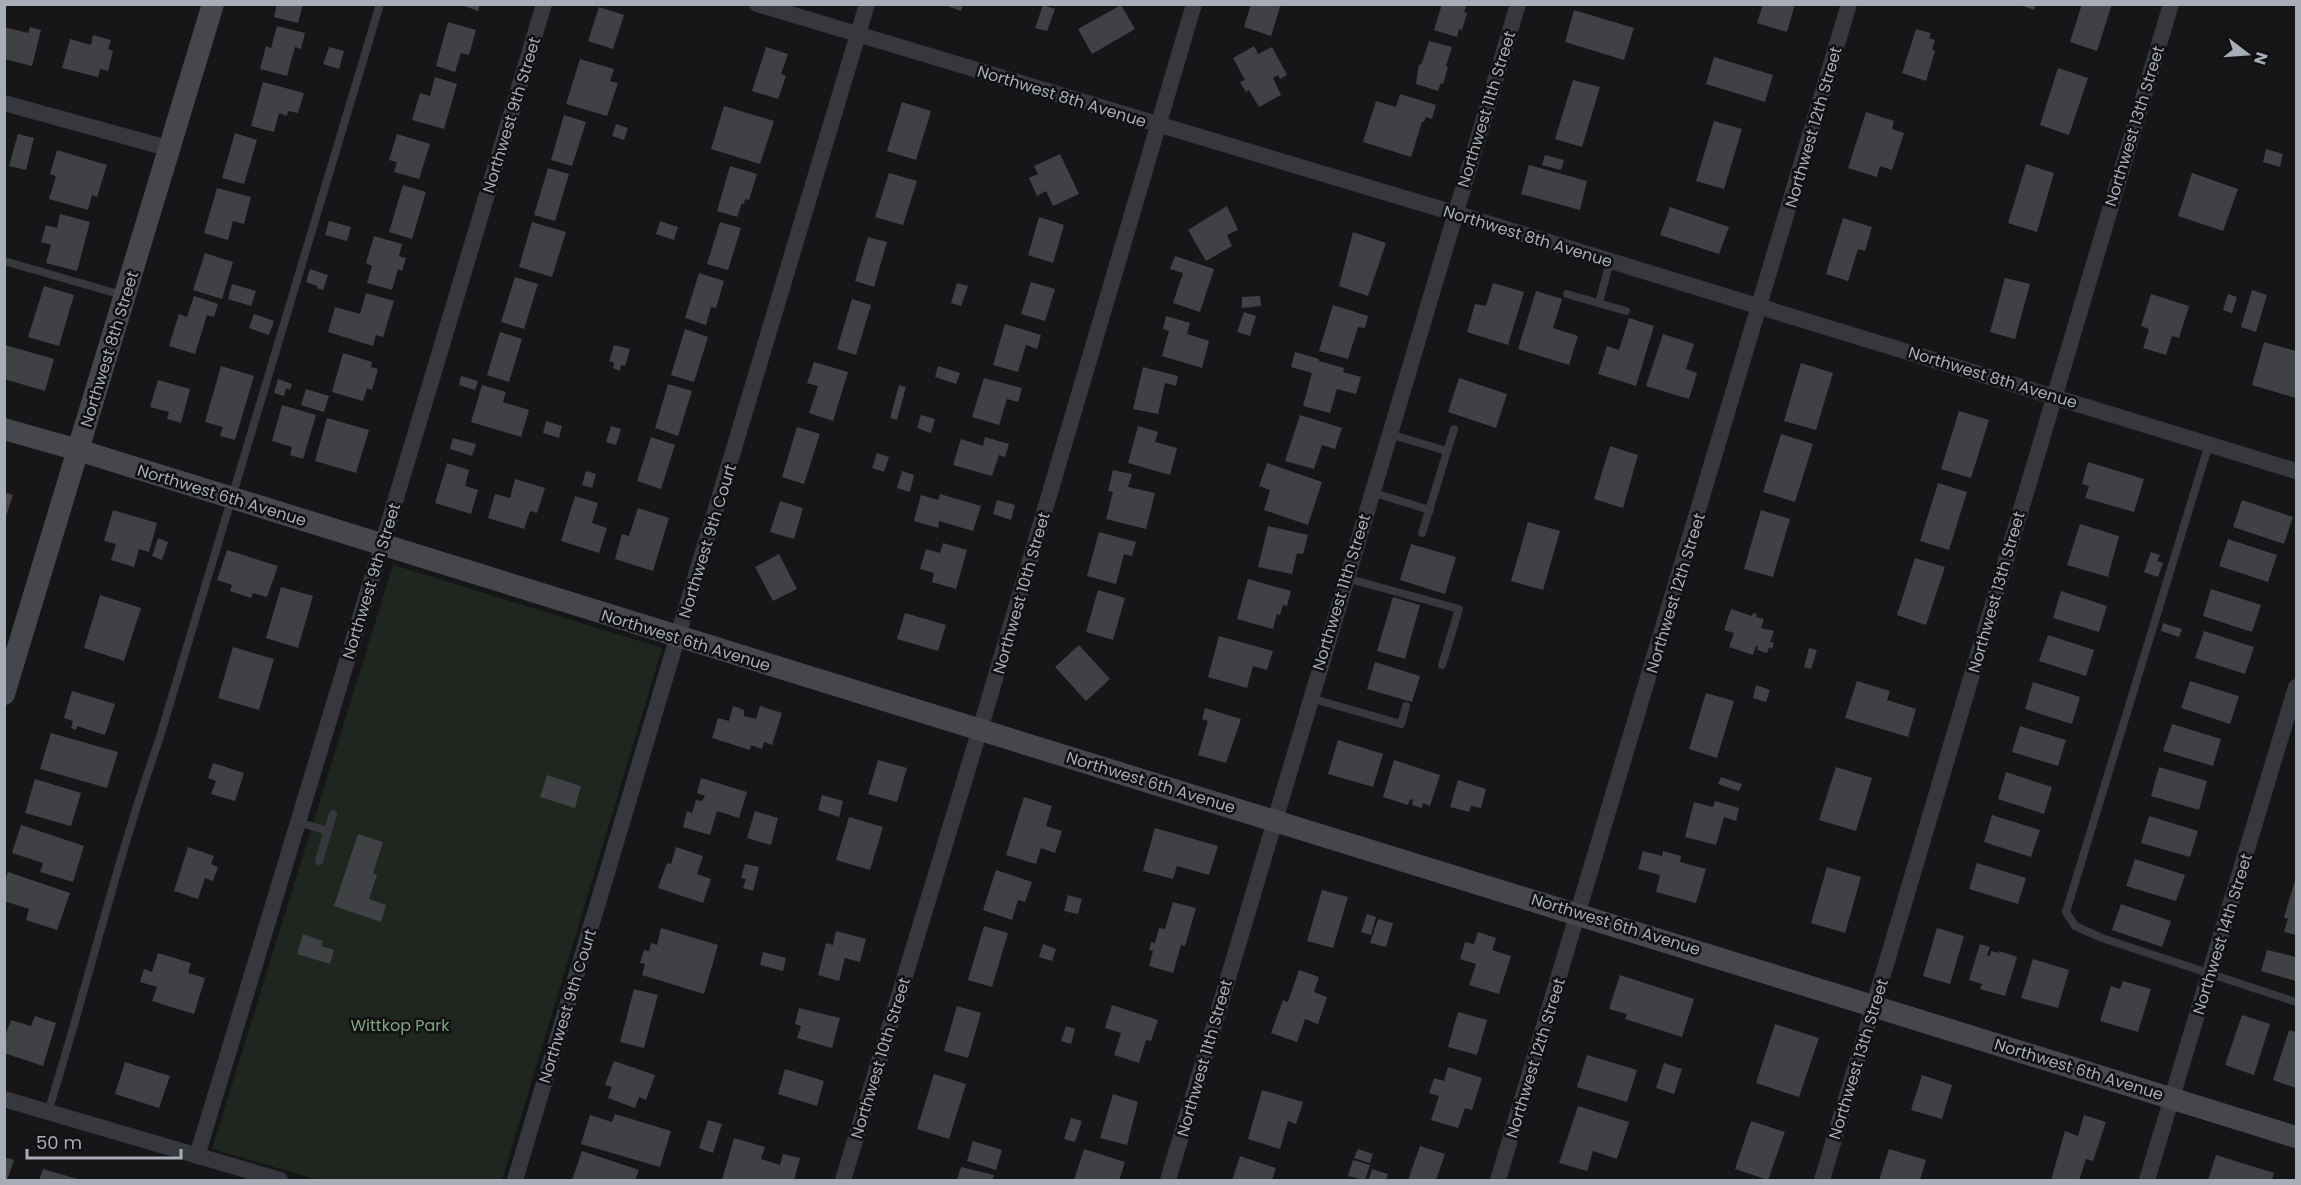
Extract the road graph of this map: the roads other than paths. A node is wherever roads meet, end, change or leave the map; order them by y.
1 (213, 4) edge
2 (380, 4) edge
3 (543, 4) edge
4 (758, 4) edge
5 (867, 4) edge
6 (1194, 4) edge
7 (1518, 4) edge
8 (1849, 4) edge
9 (2170, 4) edge
10 (857, 35) junction
11 (4, 103) edge
12 (1158, 125) junction
13 (171, 149) junction
14 (1454, 213) junction
15 (4, 261) edge
16 (1610, 261) junction
17 (1567, 294) dead end
18 (125, 296) junction
19 (1599, 303) junction
20 (1760, 307) junction
21 (1626, 311) dead end
22 (2053, 396) junction
23 (4, 429) edge
24 (1454, 429) dead end
25 (1389, 434) junction
26 (2209, 444) junction
27 (78, 450) junction
28 (1447, 451) junction
29 (2296, 471) edge
30 (1371, 492) junction
31 (232, 498) junction
32 (1430, 510) junction
33 (1422, 533) dead end
34 (382, 545) junction
35 (1346, 578) junction
36 (678, 638) junction
37 (1442, 665) dead end
38 (2296, 687) edge
39 (4, 694) edge
40 (1310, 698) junction
41 (1406, 706) dead end
42 (980, 730) junction
43 (333, 814) dead end
44 (1274, 819) junction
45 (298, 822) junction
46 (328, 831) junction
47 (319, 861) dead end
48 (1580, 912) junction
49 (2210, 973) junction
50 (2296, 1002) edge
51 (1874, 1006) junction
52 (2172, 1097) junction
53 (4, 1099) edge
54 (48, 1112) junction
55 (2296, 1137) edge
56 (197, 1156) junction
57 (280, 1180) edge
58 (515, 1180) edge
59 (843, 1180) edge
60 (1168, 1180) edge
61 (1498, 1180) edge
62 (1822, 1180) edge
63 (2147, 1180) edge

1 - 13 street, Northwest 8th Street
2 - 31 lane
3 - 34 street, Northwest 9th Street
4 - 10 street, Northwest 8th Avenue
5 - 10 street, Northwest 9th Court
6 - 12 street, Northwest 10th Street
7 - 14 street, Northwest 11th Street
8 - 20 street, Northwest 12th Street
9 - 22 street, Northwest 13th Street
10 - 12 street, Northwest 8th Avenue
10 - 36 street, Northwest 9th Court
11 - 13 street
12 - 14 street, Northwest 8th Avenue
12 - 42 street, Northwest 10th Street
13 - 18 street, Northwest 8th Street
14 - 16 street, Northwest 8th Avenue
14 - 25 street, Northwest 11th Street
15 - 18 lane
16 - 19 lane
16 - 20 street, Northwest 8th Avenue
17 - 19 lane
18 - 27 street, Northwest 8th Street
19 - 21 lane
20 - 22 street, Northwest 8th Avenue
20 - 48 street, Northwest 12th Street
22 - 26 street, Northwest 8th Avenue
22 - 51 street, Northwest 13th Street
23 - 27 street, Northwest 6th Avenue
24 - 28 lane
25 - 28 lane
25 - 30 street, Northwest 11th Street
26 - 29 street, Northwest 8th Avenue
26 - 49 lane
27 - 31 street, Northwest 6th Avenue
27 - 39 street, Northwest 8th Street
28 - 32 lane
30 - 32 lane
30 - 35 street, Northwest 11th Street
31 - 34 street, Northwest 6th Avenue
31 - 54 lane
32 - 33 lane
34 - 36 street, Northwest 6th Avenue
34 - 45 street, Northwest 9th Street
35 - 37 lane
35 - 40 street, Northwest 11th Street
36 - 42 street, Northwest 6th Avenue
36 - 58 street, Northwest 9th Court
38 - 49 street, Northwest 14th Street
40 - 41 lane
40 - 44 street, Northwest 11th Street
42 - 44 street, Northwest 6th Avenue
42 - 59 street, Northwest 10th Street
43 - 46 lane
44 - 48 street, Northwest 6th Avenue
44 - 60 street, Northwest 11th Street
45 - 46 lane
45 - 56 street, Northwest 9th Street
46 - 47 lane
48 - 51 street, Northwest 6th Avenue
48 - 61 street, Northwest 12th Street
49 - 50 lane
49 - 52 street, Northwest 14th Street
51 - 52 street, Northwest 6th Avenue
51 - 62 street, Northwest 13th Street
52 - 55 street, Northwest 6th Avenue
52 - 63 street, Northwest 14th Street
53 - 54 street
54 - 56 street
56 - 57 street

